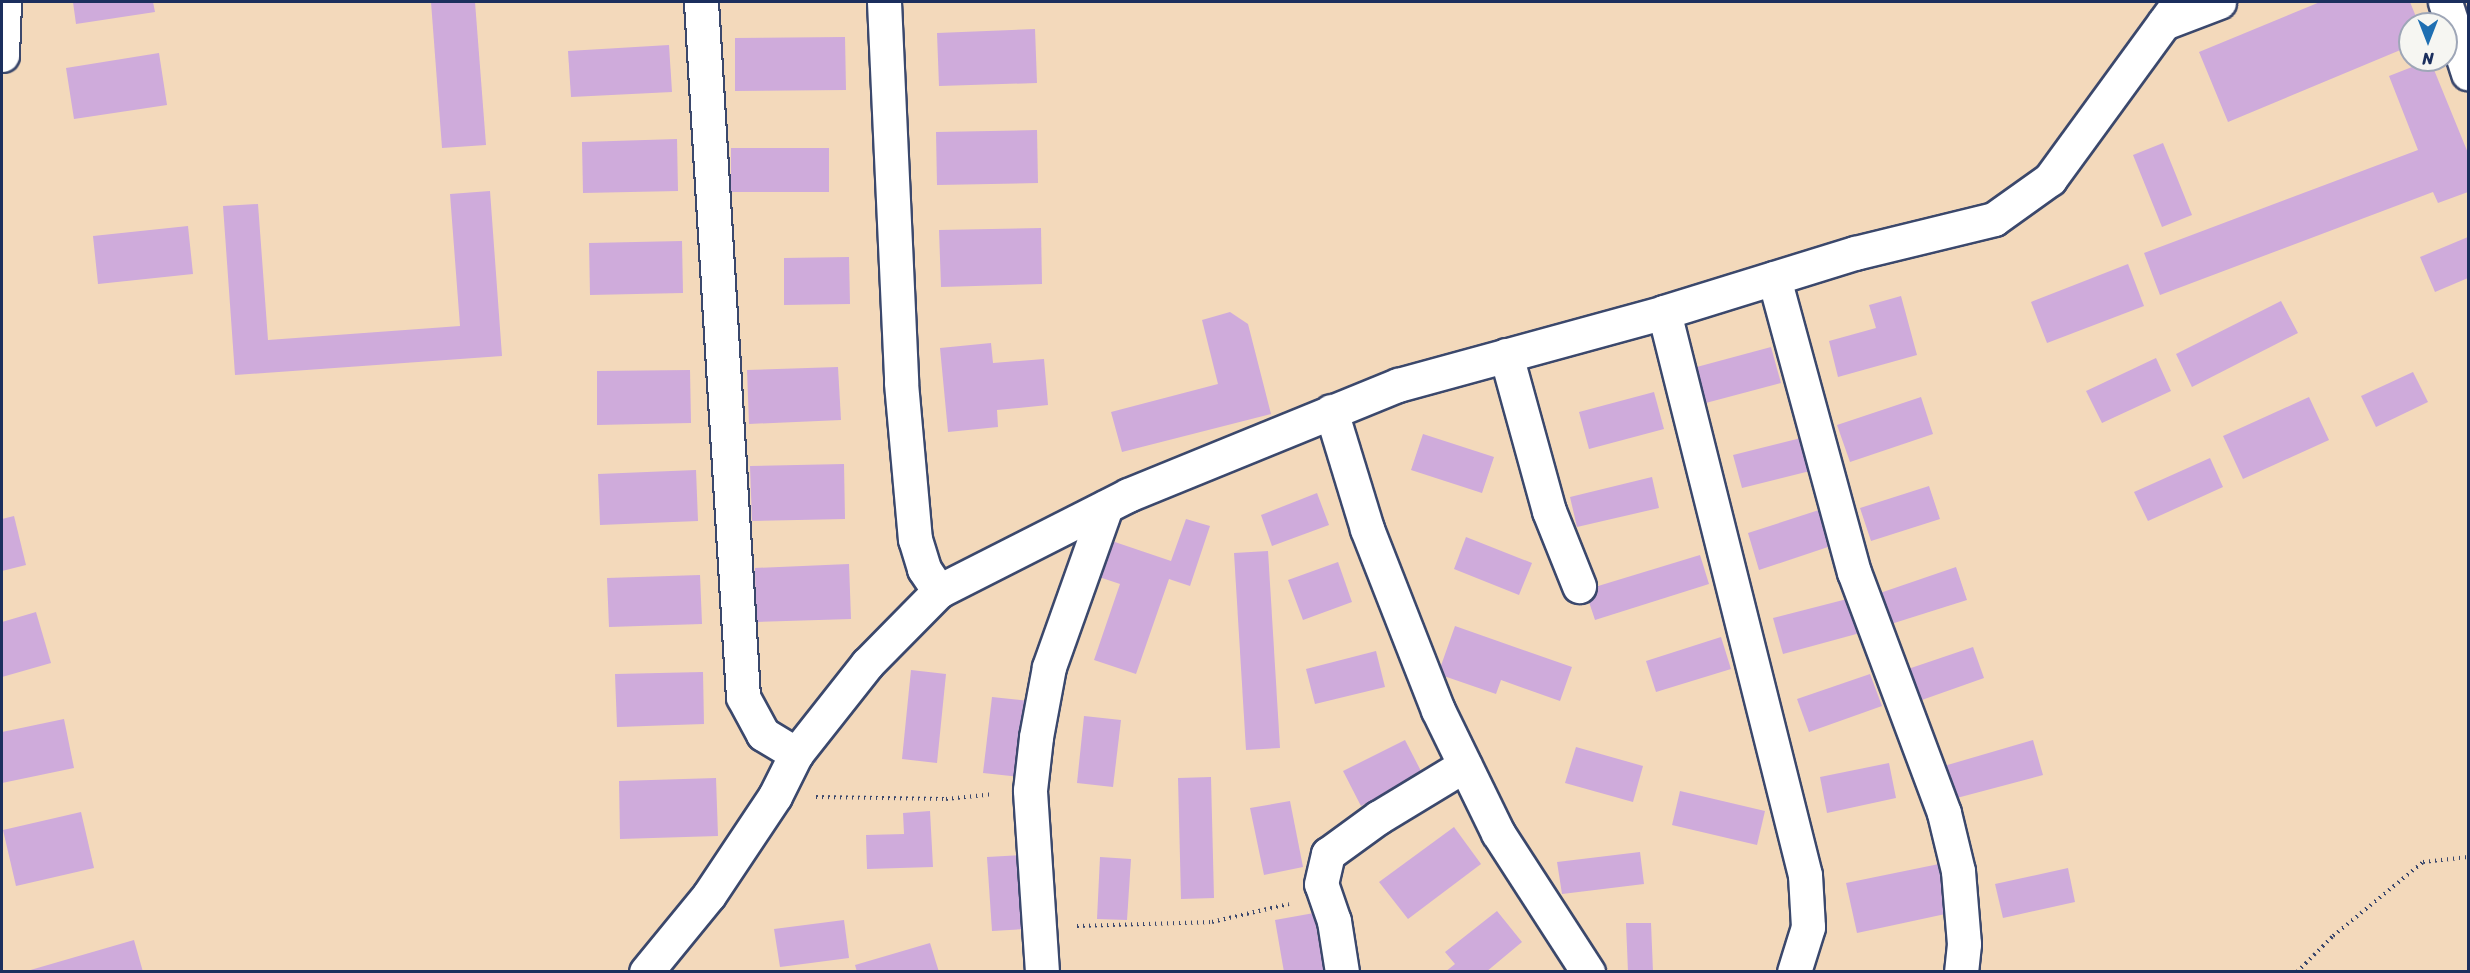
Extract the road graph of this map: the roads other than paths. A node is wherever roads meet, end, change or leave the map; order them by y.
1 (4, 2) edge
2 (700, 2) edge
3 (884, 2) edge
4 (2218, 2) edge
5 (2445, 2) edge
6 (2171, 12) edge
7 (2, 55) edge
8 (2469, 73) edge
9 (1774, 278) junction
10 (1664, 312) junction
11 (1506, 355) junction
12 (1331, 411) junction
13 (1106, 507) junction
14 (1580, 586) dead end
15 (939, 591) junction
16 (796, 754) junction
17 (1465, 765) junction
18 (659, 965) edge
19 (1042, 972) edge
20 (1342, 972) edge
21 (1588, 972) edge
22 (1794, 972) edge
23 (1961, 972) edge

1 - 7 street
2 - 16 street
3 - 15 street
4 - 6 street
5 - 8 street
6 - 9 street
9 - 10 street
9 - 23 street
10 - 11 street
10 - 22 street
11 - 12 street
11 - 14 street
12 - 13 street
12 - 17 street
13 - 15 street
13 - 19 street
15 - 16 street
16 - 18 street
17 - 20 street
17 - 21 street

